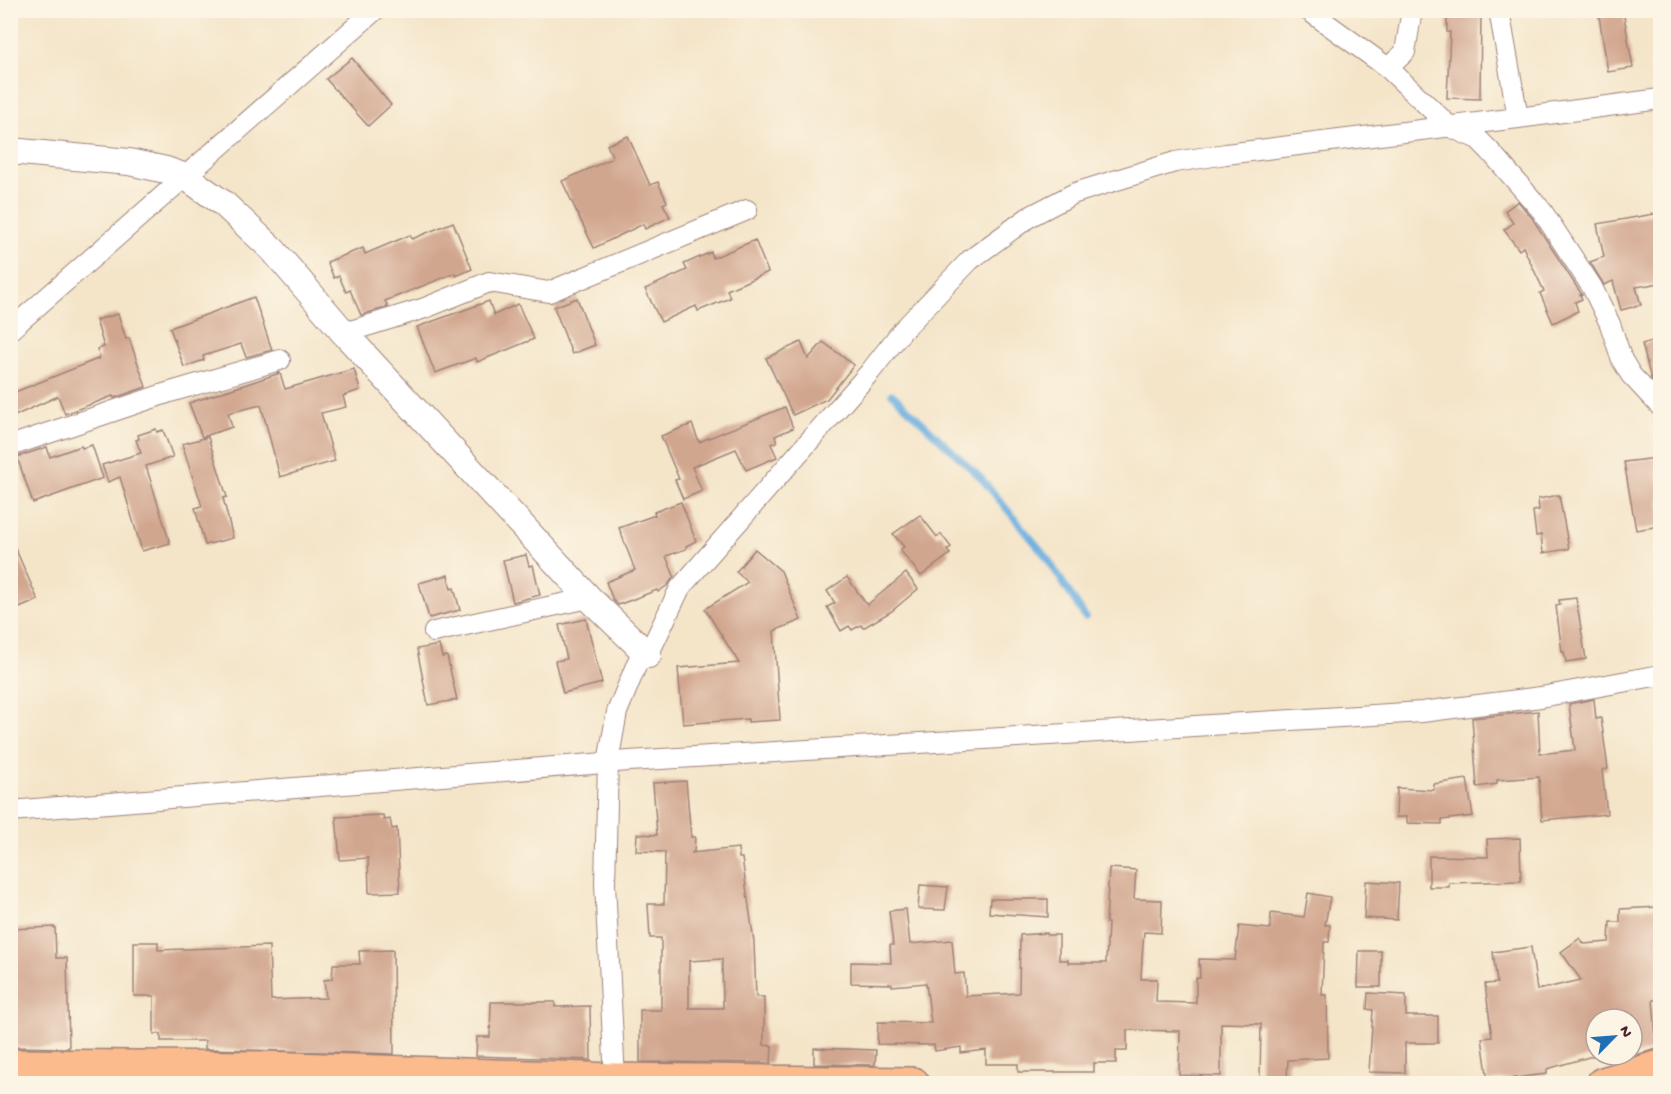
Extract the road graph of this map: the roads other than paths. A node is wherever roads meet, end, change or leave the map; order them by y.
1 (375, 10) edge
2 (1308, 10) edge
3 (1412, 10) edge
4 (1499, 10) edge
5 (1388, 68) junction
6 (1660, 99) edge
7 (1518, 118) junction
8 (1450, 127) junction
9 (10, 151) edge
10 (186, 177) junction
11 (747, 210) dead end
12 (10, 330) edge
13 (344, 333) junction
14 (280, 360) dead end
15 (1660, 406) edge
16 (10, 446) edge
17 (589, 598) junction
18 (434, 632) dead end
19 (648, 655) junction
20 (1660, 675) edge
21 (608, 762) junction
22 (10, 811) edge
23 (10, 1066) edge
24 (1660, 1067) edge
25 (239, 1076) edge
26 (615, 1080) junction
27 (913, 1083) edge
28 (1603, 1083) edge

1 - 10 street
2 - 5 street
3 - 5 street
4 - 7 street
5 - 8 street
6 - 7 street
7 - 8 street
8 - 15 street
8 - 19 street
9 - 10 street
10 - 12 street
10 - 13 street
11 - 13 street
13 - 17 street
14 - 16 street
17 - 18 street
17 - 19 street
19 - 21 street
20 - 21 street
21 - 22 street
21 - 26 street
23 - 25 highway
24 - 28 highway
25 - 26 highway
26 - 27 highway

